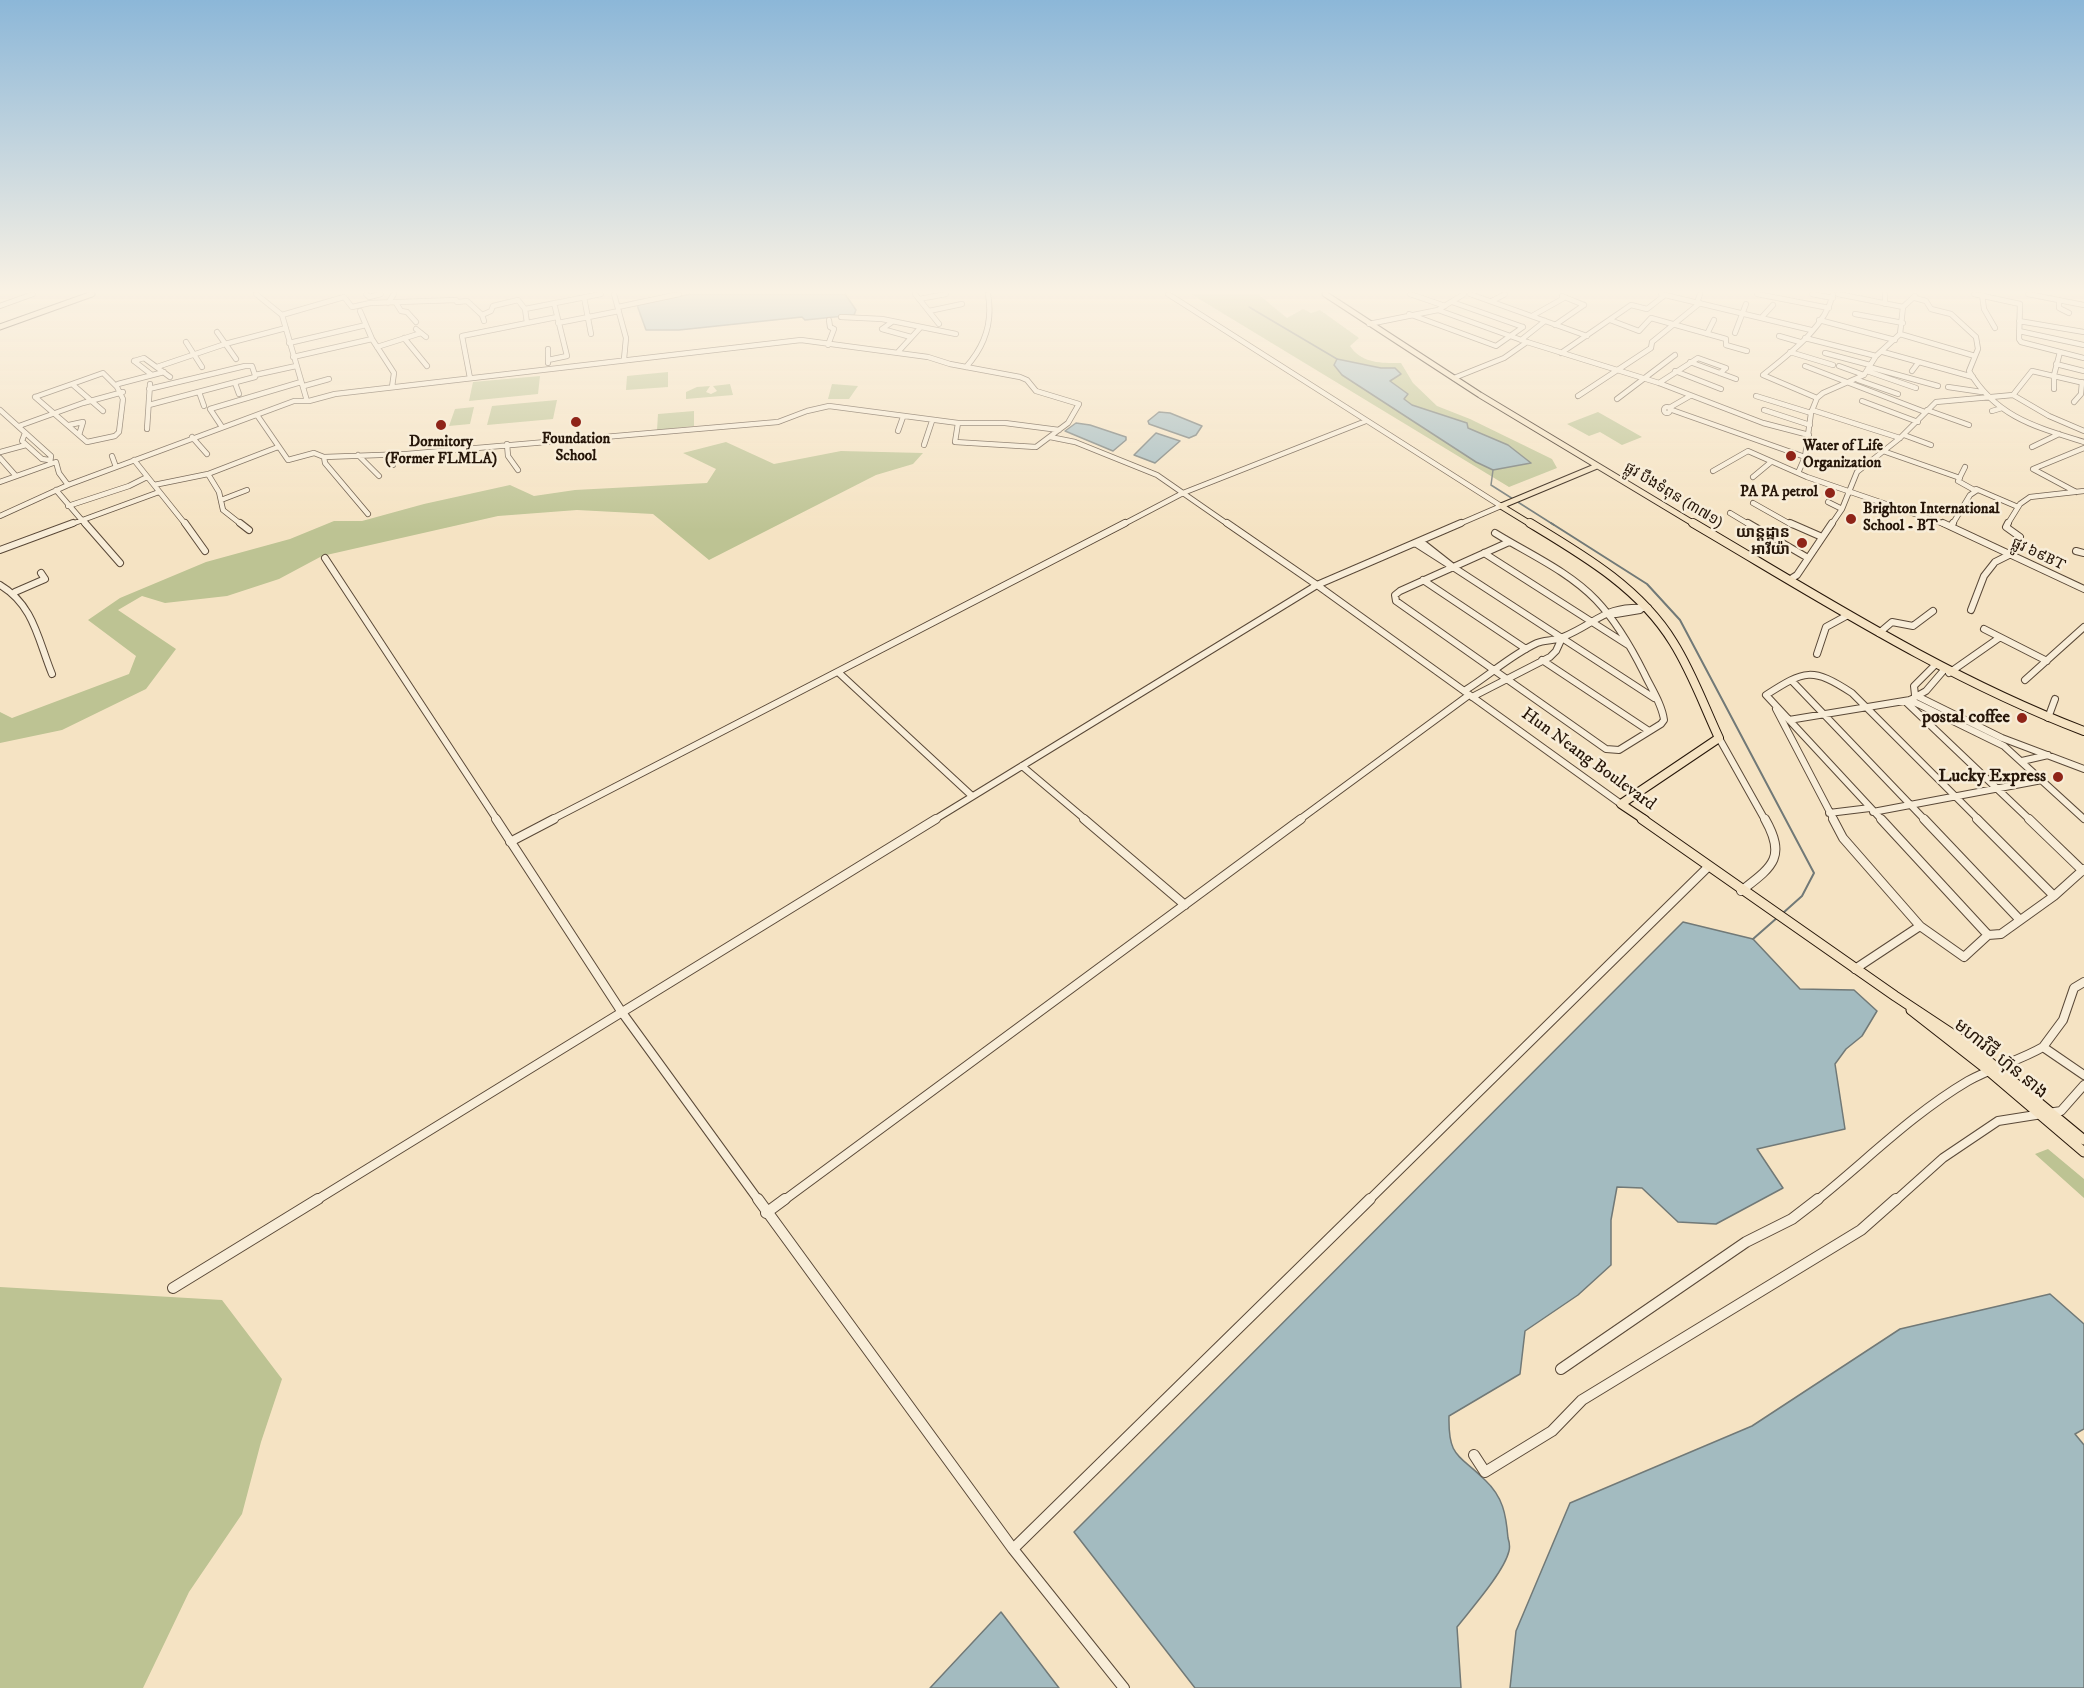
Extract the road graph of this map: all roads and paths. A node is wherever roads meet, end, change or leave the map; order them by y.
1 (149, 373) edge
2 (161, 373) edge
3 (165, 373) edge
4 (212, 373) edge
5 (265, 373) edge
6 (299, 373) edge
7 (394, 373) edge
8 (469, 373) edge
9 (511, 373) edge
10 (997, 373) edge
11 (1291, 373) edge
12 (1446, 373) edge
13 (1467, 373) edge
14 (1613, 373) edge
15 (1626, 373) edge
16 (1650, 373) edge
17 (1673, 373) edge
18 (1680, 373) edge
19 (1719, 373) edge
20 (1767, 373) edge
21 (1823, 373) edge
22 (1865, 373) edge
23 (1876, 373) edge
24 (1880, 373) edge
25 (1956, 373) edge
26 (1971, 373) edge
27 (2031, 373) edge
28 (2041, 373) edge
29 (152, 375) junction
30 (255, 375) joint
31 (2054, 375) junction
32 (170, 377) dead end
33 (1973, 377) junction
34 (470, 378) junction
35 (1454, 378) junction
36 (1643, 378) junction
37 (329, 379) dead end
38 (1736, 379) dead end
39 (1858, 380) junction
40 (235, 383) junction
41 (1659, 383) junction
42 (1849, 383) junction
43 (2083, 383) edge
44 (72, 384) junction
45 (118, 384) junction
46 (303, 384) junction
47 (1938, 386) dead end
48 (392, 387) junction
49 (1916, 387) dead end
50 (1948, 387) dead end
51 (1721, 389) dead end
52 (2054, 389) dead end
53 (123, 392) junction
54 (199, 392) junction
55 (1982, 392) junction
56 (239, 394) dead end
57 (1898, 394) dead end
58 (2013, 395) junction
59 (1578, 396) dead end
60 (1690, 396) junction
61 (1756, 396) dead end
62 (1817, 398) junction
63 (1989, 398) junction
64 (1617, 399) dead end
65 (91, 401) junction
66 (307, 401) junction
67 (1862, 401) dead end
68 (2074, 402) dead end
69 (149, 405) junction
70 (204, 406) dead end
71 (2002, 408) junction
72 (0, 410) edge
73 (1764, 410) dead end
74 (103, 411) dead end
75 (1811, 411) junction
76 (1926, 411) junction
77 (1992, 411) dead end
78 (56, 414) junction
79 (257, 415) junction
80 (903, 417) junction
81 (932, 421) junction
82 (1366, 421) junction
83 (1918, 422) junction
84 (958, 423) junction
85 (1810, 424) junction
86 (69, 425) junction
87 (1969, 425) dead end
88 (222, 427) junction
89 (2082, 428) edge
90 (22, 429) junction
91 (147, 429) dead end
92 (1059, 430) junction
93 (898, 431) dead end
94 (2059, 434) junction
95 (80, 435) junction
96 (1809, 435) junction
97 (192, 437) junction
98 (1050, 437) junction
99 (1902, 437) junction
100 (2084, 442) edge
101 (507, 444) junction
102 (26, 445) junction
103 (1931, 445) dead end
104 (924, 446) dead end
105 (278, 447) junction
106 (2032, 447) dead end
107 (2084, 448) edge
108 (1883, 451) junction
109 (0, 452) edge
110 (207, 454) dead end
111 (394, 454) junction
112 (358, 455) junction
113 (112, 456) dead end
114 (324, 457) junction
115 (1805, 457) junction
116 (0, 458) edge
117 (134, 460) junction
118 (50, 461) junction
119 (1771, 462) junction
120 (393, 465) dead end
121 (116, 466) junction
122 (1597, 466) junction
123 (1965, 467) dead end
124 (518, 470) dead end
125 (1713, 471) dead end
126 (1798, 473) junction
127 (208, 474) junction
128 (16, 476) junction
129 (379, 476) dead end
130 (147, 477) junction
131 (1753, 477) dead end
132 (1960, 478) junction
133 (0, 482) edge
134 (68, 485) junction
135 (154, 485) junction
136 (1976, 489) junction
137 (56, 490) junction
138 (247, 490) dead end
139 (2084, 491) edge
140 (159, 492) junction
141 (1849, 492) junction
142 (2076, 492) junction
143 (1183, 493) junction
144 (221, 500) junction
145 (1828, 502) dead end
146 (1753, 503) dead end
147 (68, 506) junction
148 (1501, 506) junction
149 (2018, 507) junction
150 (1842, 509) junction
151 (1730, 513) dead end
152 (369, 514) dead end
153 (0, 516) edge
154 (84, 519) junction
155 (1951, 526) junction
156 (249, 530) dead end
157 (1495, 533) dead end
158 (1822, 537) junction
159 (0, 542) edge
160 (1418, 542) junction
161 (1509, 542) junction
162 (2, 549) edge
163 (205, 551) dead end
164 (2076, 551) dead end
165 (1484, 553) junction
166 (2084, 553) edge
167 (2006, 554) junction
168 (325, 558) dead end
169 (1808, 558) junction
170 (120, 563) dead end
171 (1453, 567) junction
172 (41, 573) dead end
173 (1423, 580) junction
174 (1789, 580) junction
175 (0, 585) edge
176 (1317, 585) junction
177 (2084, 589) edge
178 (15, 592) junction
179 (1646, 608) junction
180 (1933, 610) dead end
181 (1971, 610) dead end
182 (1607, 613) junction
183 (1848, 615) junction
184 (1591, 622) junction
185 (2083, 628) edge
186 (1984, 629) dead end
187 (1879, 633) junction
188 (1562, 638) junction
189 (1999, 638) junction
190 (1631, 647) junction
191 (1526, 649) junction
192 (1817, 654) dead end
193 (1542, 660) junction
194 (2047, 661) junction
195 (1935, 665) junction
196 (1495, 670) junction
197 (1947, 671) junction
198 (838, 672) junction
199 (52, 674) dead end
200 (1506, 678) junction
201 (2025, 680) dead end
202 (1480, 681) junction
203 (1792, 681) junction
204 (1487, 687) junction
205 (1468, 694) junction
206 (1910, 699) junction
207 (2055, 699) dead end
208 (1656, 700) junction
209 (1772, 702) junction
210 (1869, 708) junction
211 (1824, 715) junction
212 (2048, 718) junction
213 (1789, 720) junction
214 (1649, 731) junction
215 (2084, 731) edge
216 (1719, 738) junction
217 (2048, 755) junction
218 (2022, 761) junction
219 (1022, 766) junction
220 (2084, 769) edge
221 (2042, 780) junction
222 (1997, 788) junction
223 (972, 796) junction
224 (1956, 796) junction
225 (1621, 804) junction
226 (1910, 805) junction
227 (1872, 810) junction
228 (1829, 813) junction
229 (2084, 819) edge
230 (510, 842) junction
231 (1708, 867) junction
232 (2083, 870) edge
233 (1744, 892) junction
234 (2055, 896) junction
235 (1185, 905) junction
236 (2020, 920) junction
237 (1920, 926) junction
238 (1988, 935) junction
239 (1855, 969) junction
240 (2084, 982) edge
241 (1895, 996) joint
242 (621, 1011) junction
243 (2043, 1047) junction
244 (1993, 1068) junction
245 (2084, 1075) edge
246 (2084, 1085) edge
247 (2053, 1113) junction
248 (2041, 1114) junction
249 (2084, 1140) edge
250 (2084, 1152) edge
251 (766, 1213) junction
252 (173, 1288) dead end
253 (1561, 1369) dead end
254 (1474, 1455) dead end
255 (1013, 1549) junction
256 (1124, 1688) edge

1 - 29 street
2 - 29 street
3 - 32 street
4 - 69 street
5 - 30 street
6 - 46 street
7 - 48 street
8 - 34 street
9 - 34 street
10 - 92 street
11 - 82 street
12 - 35 main road, ផ្លូវ បឹងទំពុន (៣៧១)
13 - 35 street
14 - 59 street
15 - 36 street
16 - 36 street
17 - 41 street
18 - 51 street
19 - 38 street
20 - 62 street
21 - 42 street
22 - 39 street
23 - 49 street
24 - 47 street
25 - 33 street
26 - 33 street
27 - 58 street
28 - 31 street
29 - 45 street
30 - 40 street
31 - 43 street
31 - 52 street
33 - 55 street
34 - 48 street
35 - 122 main road, ផ្លូវ បឹងទំពុន (៣៧១)
36 - 41 street
36 - 64 street
37 - 46 street
39 - 42 street
39 - 57 street
40 - 54 street
40 - 56 street
41 - 60 street
42 - 62 street
42 - 76 street
43 - 68 street
44 - 45 street
44 - 65 street
44 - 78 street
45 - 53 street
46 - 66 street
46 - 88 street
48 - 66 street
50 - 55 street
53 - 65 street
53 - 95 street
54 - 69 street
54 - 70 street
55 - 63 street
58 - 63 street
58 - 89 street
60 - 96 street
60 - 115 street
61 - 75 street
62 - 75 street
63 - 71 street
63 - 76 street
65 - 74 street
65 - 78 street
66 - 79 street
67 - 83 street
69 - 91 street
71 - 77 street
71 - 94 street
72 - 90 street
73 - 85 street
75 - 85 street
75 - 99 street
76 - 83 street
76 - 87 street
78 - 86 street
78 - 90 street
79 - 88 street
79 - 105 street
80 - 81 street
80 - 93 street
80 - 101 street
81 - 84 street
81 - 104 street
82 - 143 street
82 - 148 street
83 - 99 street
84 - 92 street
84 - 98 street
85 - 96 street
86 - 95 street
86 - 95 street
88 - 97 street
90 - 102 street
90 - 118 street
92 - 98 street
94 - 100 street
94 - 106 street
96 - 115 street
97 - 110 street
97 - 117 street
98 - 143 street, Hun Neang Boulevard
99 - 103 street
99 - 108 street
101 - 111 street
101 - 124 street
102 - 109 street
102 - 118 street
105 - 114 street
105 - 127 street
107 - 142 street
108 - 132 street
108 - 141 street
111 - 112 street
111 - 120 street
112 - 114 street
112 - 129 street
113 - 121 street
114 - 152 street
115 - 126 street
116 - 128 street
117 - 121 street
117 - 130 street
118 - 128 street
118 - 134 street
119 - 125 street, ផ្លូវ ៦៩BT
119 - 126 street, ផ្លូវ ៦៩BT
119 - 131 street
121 - 134 street
122 - 148 main road
122 - 174 main road, ផ្លូវ បឹងទំពុន (៣៧១)
123 - 132 street
126 - 141 street, ផ្លូវ ៦៩BT
127 - 135 street
127 - 144 street
128 - 133 street
130 - 135 street
130 - 147 street
132 - 136 street
134 - 137 street
135 - 140 street
136 - 149 street
136 - 155 street
137 - 147 street
137 - 153 street
138 - 144 street
139 - 142 street
140 - 154 street
140 - 163 street
141 - 150 street
141 - 155 street, ផ្លូវ ៦៩BT
142 - 149 street
143 - 176 street, Hun Neang Boulevard
143 - 198 street
144 - 156 street
145 - 150 street
146 - 158 street
147 - 154 street
148 - 160 street
148 - 179 main road
149 - 167 street
150 - 158 street
151 - 169 street
154 - 162 street
154 - 170 street
155 - 167 street, ផ្លូវ ៦៩BT
157 - 161 street
158 - 169 street
159 - 162 street
160 - 171 street
160 - 176 street
161 - 165 street
161 - 182 street
164 - 166 street
165 - 171 street
165 - 184 street
167 - 177 street, ផ្លូវ ៦៩BT
167 - 181 street
168 - 230 street
169 - 174 street
171 - 173 street
171 - 188 street
172 - 178 street
173 - 191 street
173 - 196 street
174 - 183 main road, ផ្លូវ បឹងទំពុន (៣៧១)
175 - 178 street
176 - 205 street, Hun Neang Boulevard
176 - 219 street
178 - 199 street
179 - 182 street
179 - 216 main road
180 - 187 street
182 - 184 street
182 - 190 street
183 - 187 main road, ផ្លូវ បឹងទំពុន (៣៧១)
183 - 192 street
184 - 188 street
184 - 190 street
185 - 194 street
186 - 189 street
187 - 195 main road, ផ្លូវ បឹងទំពុន (៣៧១)
188 - 191 street
188 - 193 street
188 - 208 street
189 - 194 street
189 - 197 street
190 - 208 street
191 - 196 street
193 - 200 street
193 - 214 street
194 - 201 street
195 - 197 main road, ផ្លូវ បឹងទំពុន (៣៧១)
195 - 206 street
196 - 200 street
196 - 202 street
197 - 206 street
197 - 212 main road, ផ្លូវ បឹងទំពុន (៣៧១)
198 - 223 street
198 - 230 street
200 - 204 street
200 - 214 street
202 - 204 street
202 - 205 street
203 - 209 street
203 - 210 street
203 - 211 street
204 - 205 street
205 - 225 street, Hun Neang Boulevard
205 - 235 street
206 - 210 street
206 - 217 street
206 - 218 street
206 - 222 street
207 - 212 street
208 - 214 street
209 - 213 street
209 - 228 street
210 - 211 street
210 - 224 street
211 - 213 street
211 - 226 street
212 - 215 main road, ផ្លូវ បឹងទំពុន (៣៧១)
213 - 227 street
216 - 225 main road
216 - 233 street
217 - 218 street
217 - 220 street
218 - 221 street
219 - 223 street
219 - 235 street
221 - 222 street
221 - 229 street
222 - 224 street
222 - 232 street
223 - 242 street
224 - 226 street
224 - 234 street
225 - 231 main road, Hun Neang Boulevard
226 - 227 street
226 - 236 street
227 - 228 street
227 - 238 street
228 - 237 street
230 - 242 street
231 - 233 main road, Hun Neang Boulevard
231 - 255 street
232 - 234 street
233 - 239 main road, Hun Neang Boulevard
234 - 236 street
235 - 251 street
236 - 238 street
237 - 238 street
237 - 239 street
239 - 241 main road, Hun Neang Boulevard
240 - 243 street
241 - 244 main road, មហាវិថី ហ៊ុន នាង
242 - 251 street
242 - 252 street
243 - 244 street
243 - 245 street
244 - 247 main road
244 - 248 main road, មហាវិថី ហ៊ុន នាង
244 - 253 street
246 - 247 street
247 - 248 street
247 - 249 main road
248 - 250 main road, មហាវិថី ហ៊ុន នាង
248 - 254 street
251 - 255 street
255 - 256 street

